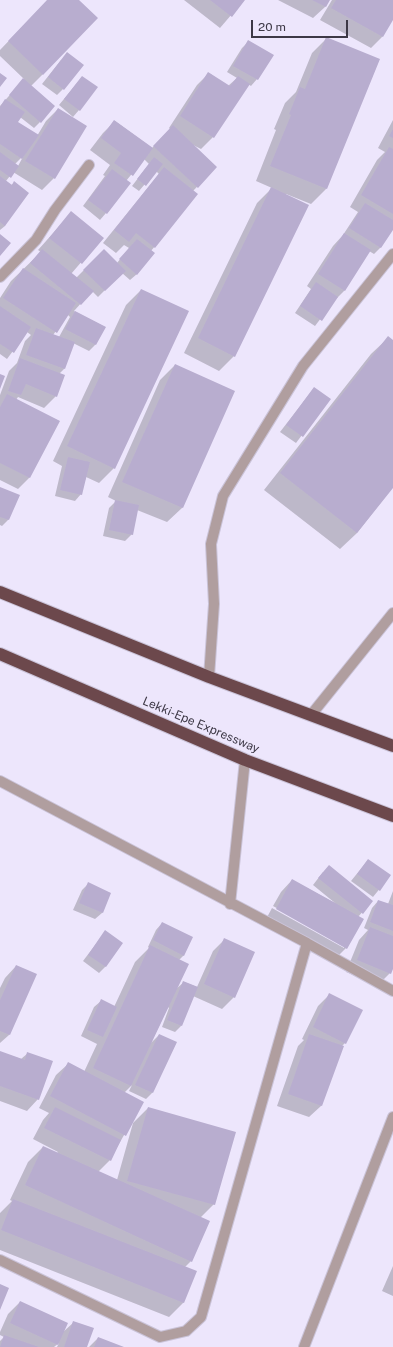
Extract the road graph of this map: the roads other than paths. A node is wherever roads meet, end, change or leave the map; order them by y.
1 (89, 165) dead end
2 (393, 254) edge
3 (0, 277) edge
4 (0, 592) edge
5 (393, 613) edge
6 (0, 654) edge
7 (210, 677) junction
8 (312, 715) junction
9 (393, 746) edge
10 (245, 760) junction
11 (0, 782) edge
12 (393, 816) edge
13 (230, 904) junction
14 (307, 943) junction
15 (393, 991) edge
16 (393, 1117) edge
17 (0, 1260) edge
18 (304, 1347) edge

1 - 3 street
2 - 7 street
4 - 7 highway
5 - 8 street
6 - 10 highway, Lekki-Epe Expressway
7 - 8 highway
8 - 9 highway
10 - 12 highway, Lekki-Epe Expressway
10 - 13 street
11 - 13 street
13 - 14 street
14 - 15 street
14 - 17 street
16 - 18 street

